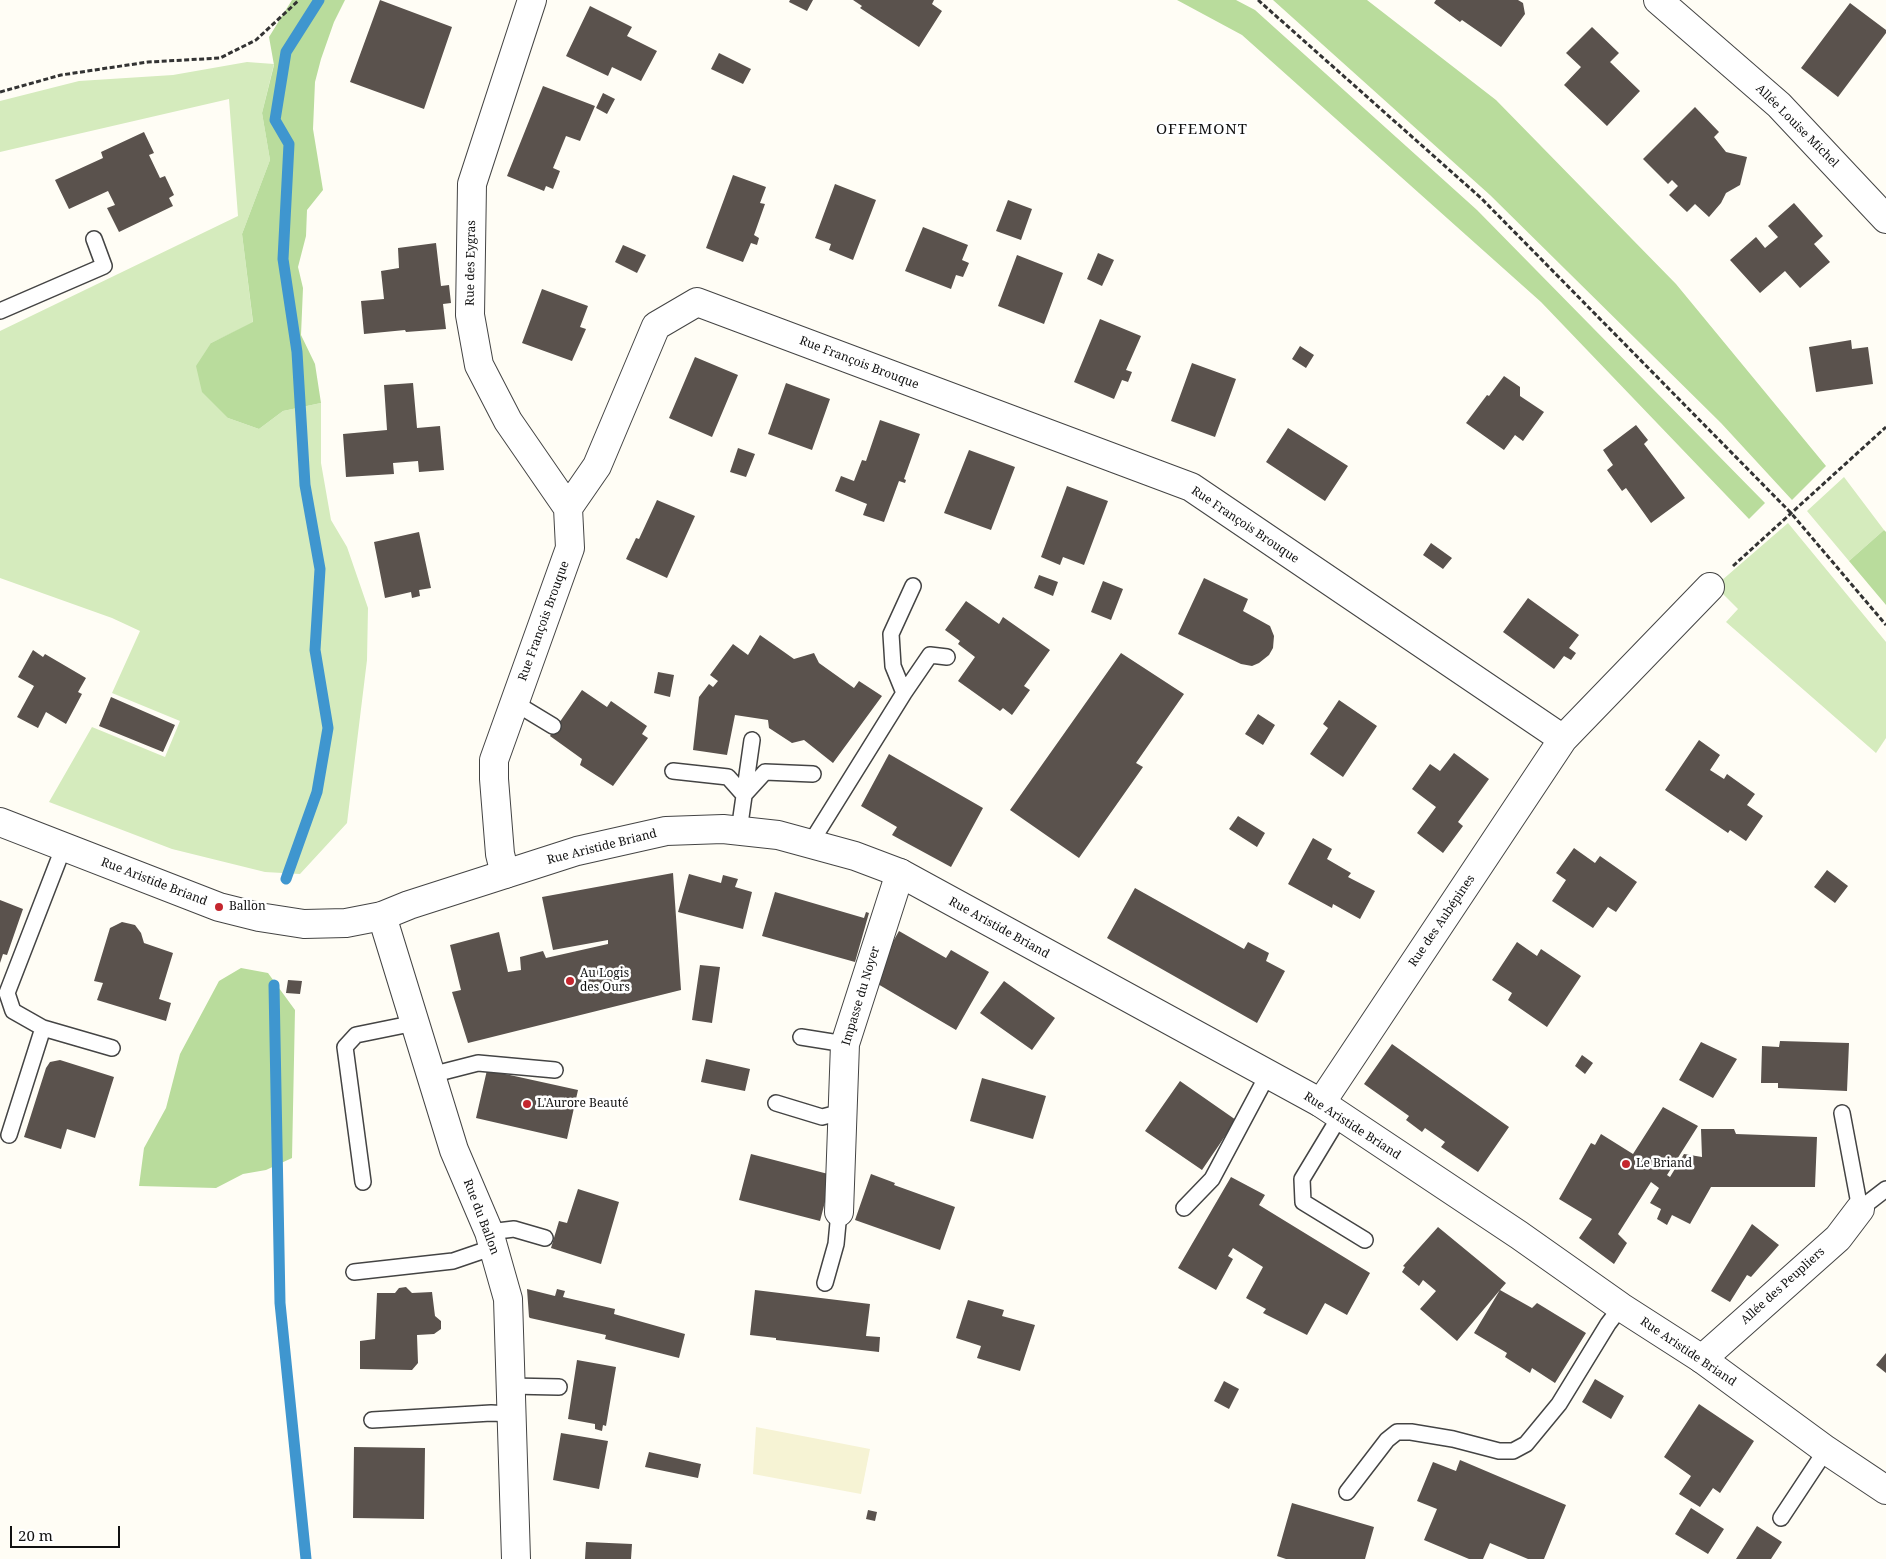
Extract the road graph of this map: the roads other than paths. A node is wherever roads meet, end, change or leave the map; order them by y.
1 (532, 0) edge
2 (1658, 0) edge
3 (1886, 219) edge
4 (94, 239) dead end
5 (0, 311) edge
6 (568, 508) junction
7 (914, 586) dead end
8 (1710, 587) road end
9 (947, 657) dead end
10 (904, 693) junction
11 (515, 703) junction
12 (553, 726) dead end
13 (1563, 739) junction
14 (752, 740) dead end
15 (673, 771) dead end
16 (813, 774) dead end
17 (744, 795) junction
18 (0, 822) edge
19 (739, 831) junction
20 (810, 844) junction
21 (64, 846) junction
22 (900, 873) junction
23 (506, 874) junction
24 (382, 916) junction
25 (3, 993) edge
26 (414, 1023) junction
27 (43, 1028) junction
28 (802, 1038) dead end
29 (845, 1044) junction
30 (112, 1048) dead end
31 (555, 1070) dead end
32 (1268, 1074) junction
33 (431, 1075) junction
34 (776, 1104) dead end
35 (1331, 1110) junction
36 (842, 1112) junction
37 (1842, 1113) dead end
38 (9, 1135) dead end
39 (363, 1182) dead end
40 (1886, 1189) edge
41 (1184, 1208) dead end
42 (1860, 1209) junction
43 (840, 1212) joint
44 (545, 1238) dead end
45 (491, 1239) junction
46 (1364, 1240) dead end
47 (354, 1272) dead end
48 (825, 1283) dead end
49 (1621, 1306) junction
50 (1702, 1360) junction
51 (510, 1386) junction
52 (559, 1387) dead end
53 (511, 1414) junction
54 (372, 1420) dead end
55 (1826, 1450) junction
56 (1886, 1490) edge
57 (1347, 1492) dead end
58 (1781, 1518) dead end
59 (516, 1559) edge

1 - 6 street, Rue des Eygras
2 - 3 street, Allée Louise Michel
4 - 5 lane
6 - 11 street, Rue François Brouque
6 - 13 street, Rue François Brouque
7 - 10 lane
8 - 13 street, Rue des Aubépines
9 - 10 lane
10 - 20 lane
11 - 12 lane
11 - 23 street, Rue François Brouque
13 - 35 street, Rue des Aubépines
14 - 17 lane
15 - 17 lane
16 - 17 lane
17 - 19 lane
18 - 21 street, Rue Aristide Briand
19 - 20 street, Rue Aristide Briand
19 - 23 street, Rue Aristide Briand
20 - 22 street, Rue Aristide Briand
21 - 24 street, Rue Aristide Briand
21 - 25 lane
22 - 29 street, Impasse du Noyer
22 - 32 street, Rue Aristide Briand
23 - 24 street, Rue Aristide Briand
24 - 26 street, Rue du Ballon
25 - 27 lane
26 - 33 street, Rue du Ballon
26 - 39 lane
27 - 30 lane
27 - 38 lane
28 - 29 lane
29 - 36 street, Impasse du Noyer
31 - 33 lane
32 - 35 street, Rue Aristide Briand
32 - 41 lane
33 - 45 street, Rue du Ballon
34 - 36 lane
35 - 46 lane
35 - 49 street, Rue Aristide Briand
36 - 43 street, Impasse du Noyer
37 - 42 lane
40 - 42 lane
42 - 50 street, Allée des Peupliers
43 - 48 lane
44 - 45 lane
45 - 47 lane
45 - 51 street, Rue du Ballon
49 - 50 street, Rue Aristide Briand
49 - 57 lane
50 - 55 street, Rue Aristide Briand
51 - 52 lane
51 - 53 street, Rue du Ballon
53 - 54 lane
53 - 59 street, Rue du Ballon
55 - 56 street, Rue Aristide Briand
55 - 58 lane

